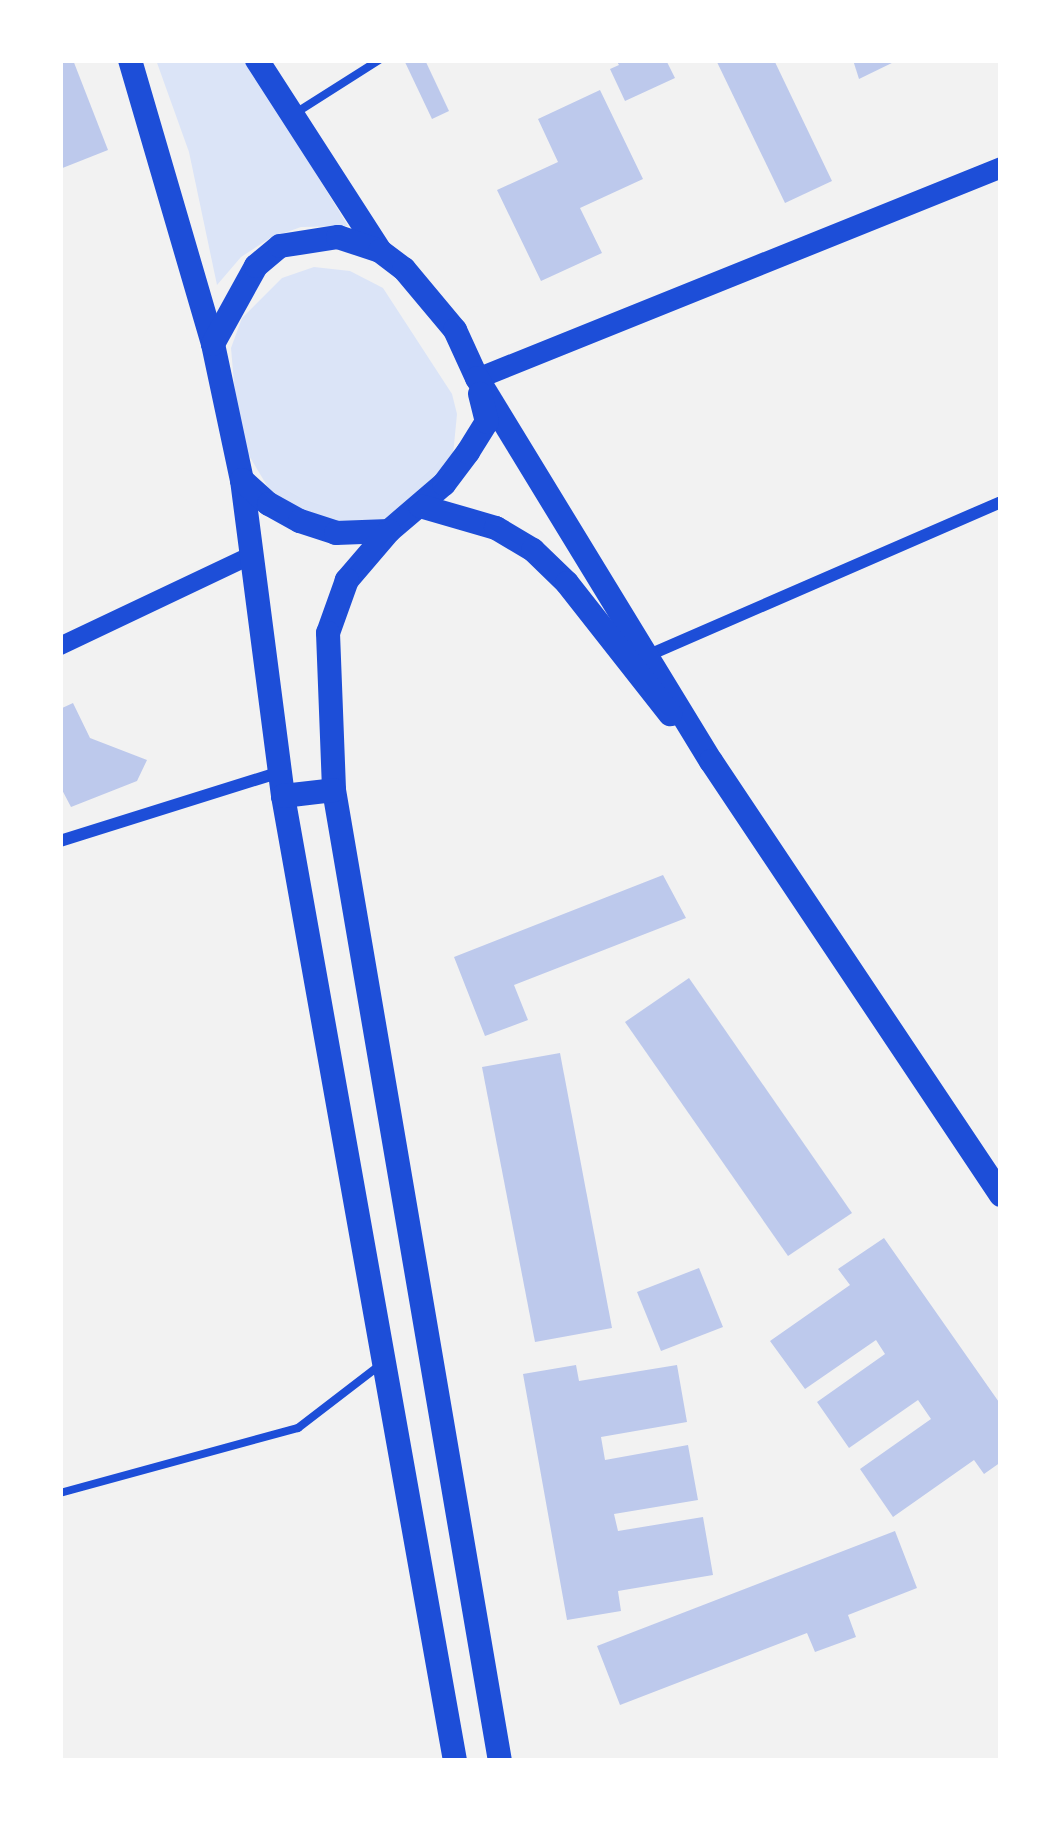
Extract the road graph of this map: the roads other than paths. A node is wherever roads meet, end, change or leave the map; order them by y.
1 (130, 60) edge
2 (257, 60) edge
3 (379, 60) edge
4 (291, 116) junction
5 (1001, 167) edge
6 (380, 251) junction
7 (213, 344) junction
8 (477, 378) junction
9 (242, 480) junction
10 (1001, 502) edge
11 (420, 506) junction
12 (389, 531) junction
13 (252, 555) junction
14 (60, 646) edge
15 (649, 655) junction
16 (711, 761) junction
17 (282, 784) junction
18 (334, 790) junction
19 (60, 841) edge
20 (1001, 1195) edge
21 (386, 1360) junction
22 (60, 1493) edge
23 (455, 1761) edge
24 (500, 1761) edge

1 - 7 main road
2 - 4 main road
3 - 4 lane
4 - 6 main road
5 - 8 main road
6 - 7 main road
6 - 8 main road
7 - 9 main road
8 - 11 main road
8 - 15 main road
9 - 12 main road
9 - 13 main road
10 - 15 street
11 - 12 main road
11 - 16 main road
12 - 18 main road
13 - 14 street
13 - 17 main road
15 - 16 main road
16 - 20 main road
17 - 18 main road
17 - 19 street
17 - 21 main road
18 - 24 main road
21 - 22 lane
21 - 23 main road

